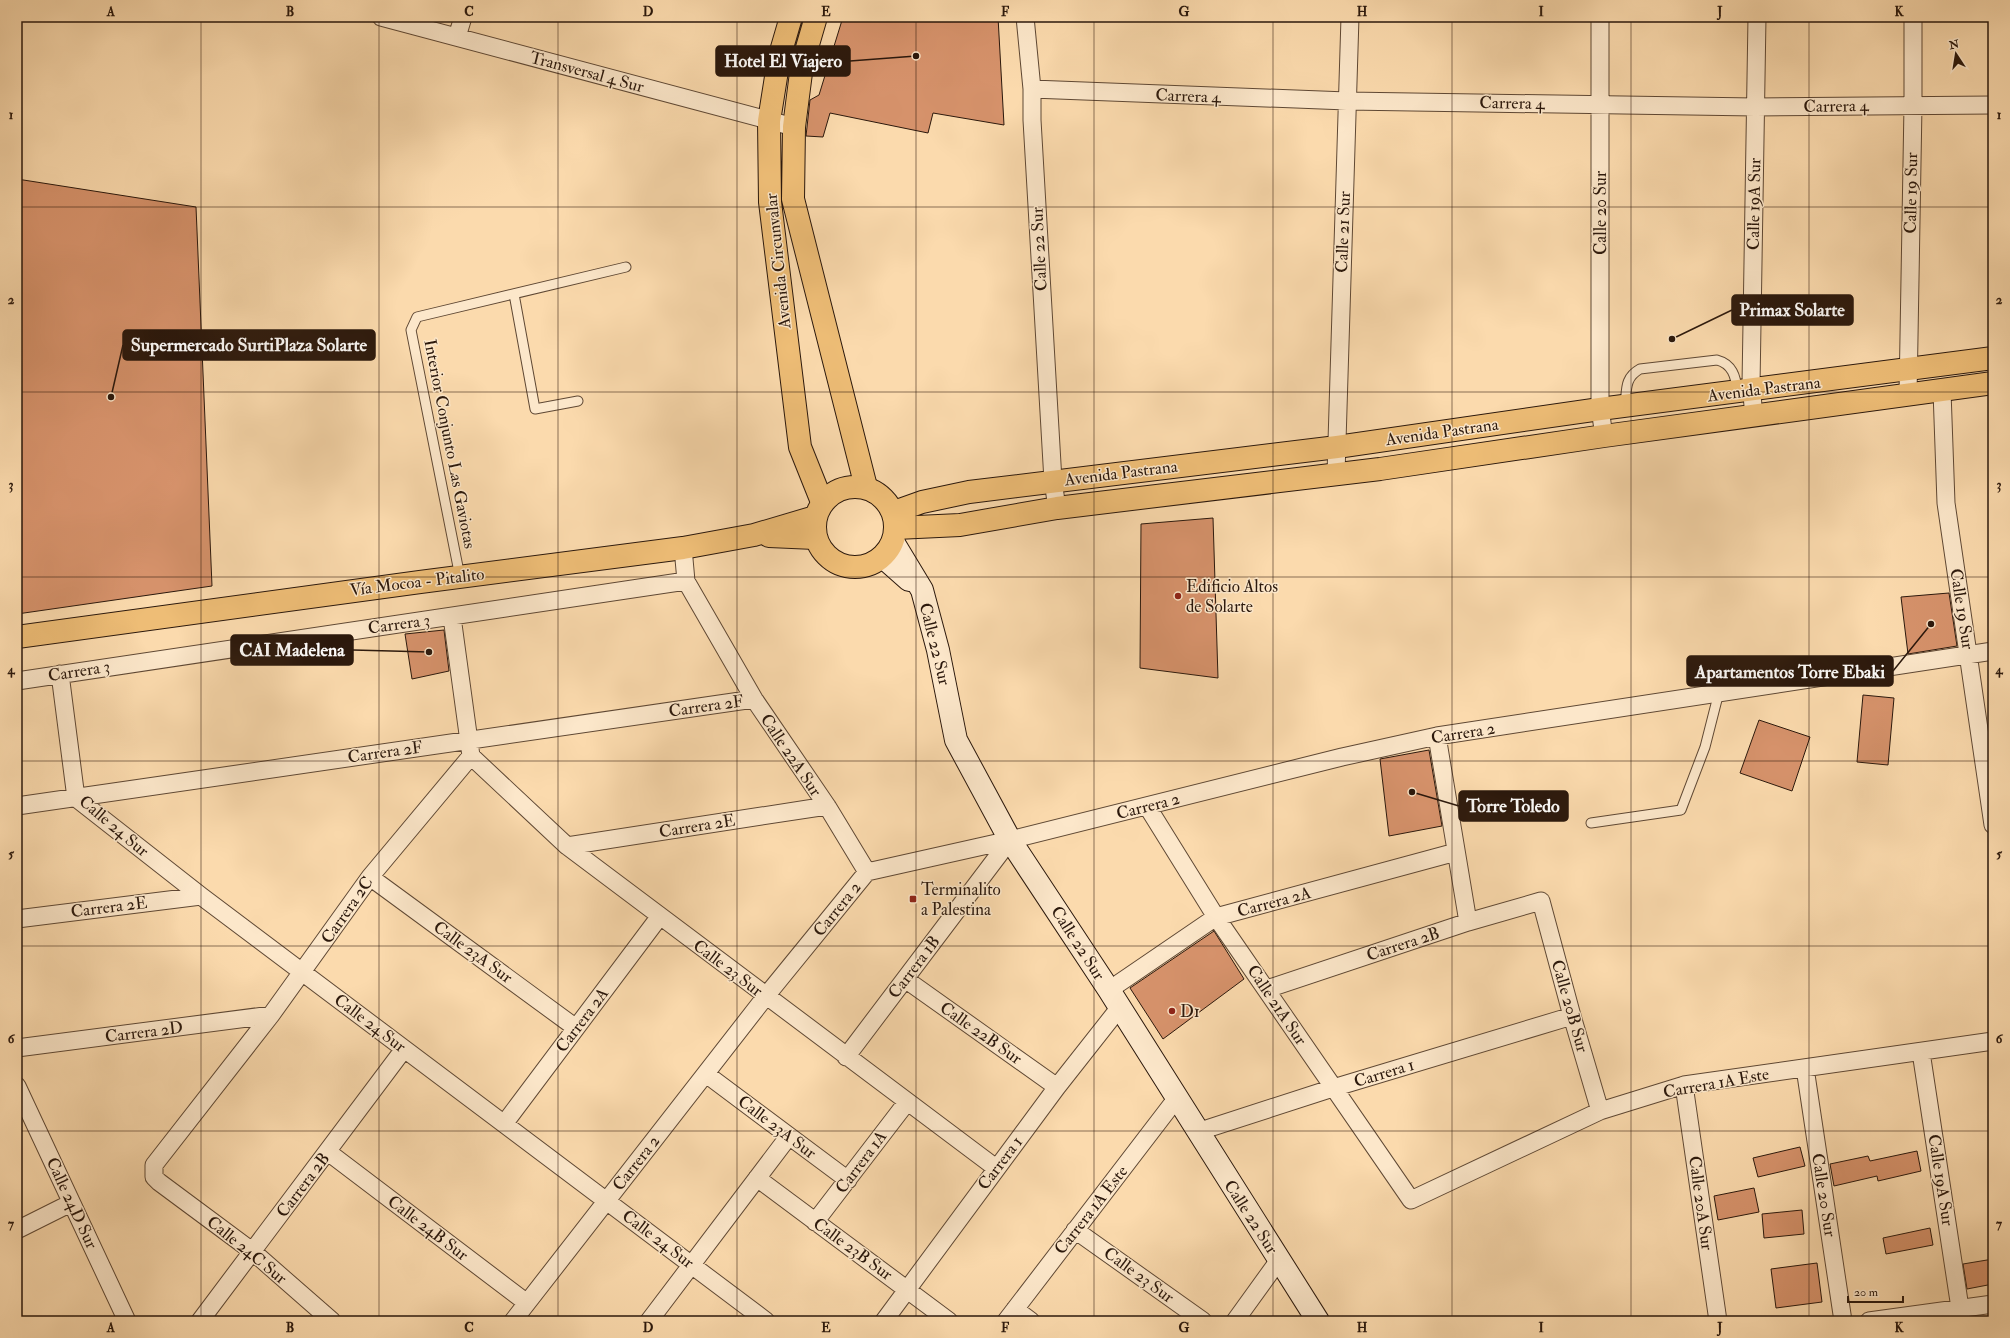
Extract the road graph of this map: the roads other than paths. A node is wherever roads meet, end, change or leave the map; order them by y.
1 (381, 17) edge
2 (463, 17) edge
3 (791, 17) edge
4 (816, 17) edge
5 (1025, 17) edge
6 (1350, 17) edge
7 (1600, 17) edge
8 (1757, 17) edge
9 (1912, 17) edge
10 (457, 37) junction
11 (1032, 89) junction
12 (1347, 101) junction
13 (1601, 104) junction
14 (1913, 105) junction
15 (1993, 105) edge
16 (1756, 107) junction
17 (769, 121) junction
18 (794, 127) junction
19 (626, 267) dead end
20 (514, 294) junction
21 (1993, 358) edge
22 (1908, 370) junction
23 (1993, 383) edge
24 (1744, 391) junction
25 (1942, 391) junction
26 (1908, 395) junction
27 (578, 401) dead end
28 (1625, 406) junction
29 (1600, 409) junction
30 (1754, 416) junction
31 (1604, 436) junction
32 (1337, 447) junction
33 (1336, 474) junction
34 (1053, 482) junction
35 (866, 487) junction
36 (1057, 508) junction
37 (819, 509) junction
38 (754, 535) junction
39 (892, 535) junction
40 (815, 538) junction
41 (683, 548) junction
42 (460, 577) junction
43 (686, 581) junction
44 (452, 616) junction
45 (17, 638) edge
46 (1993, 651) edge
47 (1969, 655) junction
48 (60, 674) junction
49 (17, 681) edge
50 (1719, 692) junction
51 (754, 699) junction
52 (1437, 736) junction
53 (470, 748) junction
54 (1990, 785) edge
55 (76, 798) junction
56 (17, 806) edge
57 (827, 806) junction
58 (1147, 806) junction
59 (1591, 823) dead end
60 (1993, 825) edge
61 (1010, 840) junction
62 (567, 846) junction
63 (1456, 852) junction
64 (867, 872) junction
65 (370, 877) junction
66 (201, 896) junction
67 (1541, 901) joint
68 (660, 916) junction
69 (1216, 917) junction
70 (17, 920) edge
71 (1468, 922) junction
72 (303, 972) junction
73 (905, 979) junction
74 (1267, 989) junction
75 (766, 996) junction
76 (1114, 998) junction
77 (271, 1015) junction
78 (1572, 1016) junction
79 (576, 1028) junction
80 (1993, 1041) edge
81 (17, 1048) edge
82 (404, 1049) junction
83 (1921, 1052) junction
84 (846, 1056) junction
85 (1804, 1068) junction
86 (706, 1074) junction
87 (1684, 1085) junction
88 (17, 1086) edge
89 (1056, 1087) junction
90 (1333, 1088) junction
91 (1176, 1099) junction
92 (907, 1102) junction
93 (1600, 1112) junction
94 (504, 1124) junction
95 (1197, 1132) junction
96 (789, 1136) junction
97 (328, 1152) junction
98 (996, 1168) junction
99 (757, 1178) junction
100 (848, 1180) junction
101 (159, 1182) joint
102 (1411, 1200) joint
103 (607, 1201) junction
104 (71, 1203) junction
105 (816, 1222) junction
106 (17, 1230) edge
107 (1075, 1230) junction
108 (252, 1251) junction
109 (1279, 1260) junction
110 (691, 1265) junction
111 (908, 1289) junction
112 (527, 1303) junction
113 (1993, 1304) edge
114 (1960, 1308) junction
115 (1010, 1315) edge
116 (127, 1321) edge
117 (200, 1321) edge
118 (332, 1321) edge
119 (513, 1321) edge
120 (649, 1321) edge
121 (766, 1321) edge
122 (884, 1321) edge
123 (949, 1321) edge
124 (1031, 1321) edge
125 (1203, 1321) edge
126 (1235, 1321) edge
127 (1318, 1321) edge
128 (1718, 1321) edge
129 (1842, 1321) edge
130 (1869, 1321) edge

1 - 10 street, Transversal 4 Sur
2 - 10 street
3 - 17 main road, Avenida Circunvalar
4 - 18 main road, Avenida Circunvalar
5 - 11 street, Calle 22 Sur
6 - 12 street, Calle 21 Sur
7 - 13 street, Calle 20 Sur
8 - 16 street, Calle 19A Sur
9 - 14 street, Calle 19 Sur
10 - 17 street, Transversal 4 Sur
11 - 12 street, Carrera 4
11 - 34 street, Calle 22 Sur
12 - 13 street, Carrera 4
12 - 32 street, Calle 21 Sur
13 - 16 street, Carrera 4
13 - 29 street, Calle 20 Sur
14 - 15 street, Carrera 4
14 - 16 street, Carrera 4
14 - 22 street, Calle 19 Sur
16 - 24 street, Calle 19A Sur
17 - 18 street, Transversal 4 Sur
17 - 37 main road, Avenida Circunvalar
18 - 35 main road, Avenida Circunvalar
19 - 20 lane, Interior Conjunto Las Gaviotas
20 - 27 lane
20 - 42 lane, Interior Conjunto Las Gaviotas
21 - 22 main road, Avenida Pastrana
22 - 24 main road, Avenida Pastrana
22 - 26 street, Calle 19 Sur
23 - 25 main road, Avenida Pastrana
24 - 28 main road, Avenida Pastrana
24 - 28 lane
24 - 30 street, Calle 19A Sur
25 - 26 main road, Avenida Pastrana
25 - 47 street, Calle 19 Sur
26 - 30 main road, Avenida Pastrana
28 - 29 main road, Avenida Pastrana
29 - 31 street, Calle 20 Sur
29 - 32 main road, Avenida Pastrana
30 - 31 main road, Avenida Pastrana
31 - 33 main road, Avenida Pastrana
32 - 33 street, Calle 21 Sur
32 - 34 main road, Avenida Pastrana
33 - 36 main road, Avenida Pastrana
34 - 36 street, Calle 22 Sur
34 - 39 main road, Avenida Pastrana
35 - 37 main road
35 - 39 main road
36 - 39 main road, Avenida Pastrana
37 - 38 main road, Vía Mocoa - Pitalito
37 - 40 main road
38 - 40 main road
38 - 41 main road, Vía Mocoa - Pitalito
39 - 40 main road
39 - 61 main road, Calle 22 Sur
41 - 42 main road, Vía Mocoa - Pitalito
41 - 43 street, Calle 22A Sur
42 - 45 main road, Vía Mocoa - Pitalito
43 - 44 street, Carrera 3
43 - 51 street, Calle 22A Sur
44 - 48 street, Carrera 3
44 - 53 street
46 - 47 street, Carrera 2
47 - 50 street, Carrera 2
47 - 54 street, Calle 19 Sur
48 - 49 street, Carrera 3
48 - 55 street, Calle 24 Sur
50 - 52 street, Carrera 2
50 - 59 lane
51 - 53 street, Carrera 2F
51 - 57 street, Calle 22A Sur
52 - 58 street, Carrera 2
52 - 63 street
53 - 55 street, Carrera 2F
53 - 62 street, Calle 23 Sur
53 - 65 street, Carrera 2C
54 - 60 street, Calle 19 Sur
55 - 56 street, Carrera 2F
55 - 66 street, Calle 24 Sur
57 - 62 street, Carrera 2E
57 - 64 street, Calle 22A Sur
58 - 61 street, Carrera 2
58 - 69 street, Calle 21A Sur
61 - 64 street, Carrera 2
61 - 73 street, Carrera 1B
61 - 76 main road, Calle 22 Sur
62 - 68 street, Calle 23 Sur
63 - 69 street, Carrera 2A
63 - 71 street
64 - 75 street, Carrera 2
65 - 72 street, Carrera 2C
65 - 79 street, Calle 23A Sur
66 - 70 street, Carrera 2E
66 - 72 street, Calle 24 Sur
67 - 71 street, Carrera 2B
67 - 78 street, Calle 20B Sur
68 - 75 street, Calle 23 Sur
68 - 79 street, Carrera 2A
69 - 74 street, Calle 21A Sur
69 - 76 street, Carrera 2A
71 - 74 street, Carrera 2B
72 - 77 street, Carrera 2C
72 - 82 street, Calle 24 Sur
73 - 84 street, Carrera 1B
73 - 89 street, Calle 22B Sur
74 - 90 street, Calle 21A Sur
75 - 84 street, Calle 23 Sur
75 - 86 street, Carrera 2
76 - 89 street, Carrera 1
76 - 91 main road, Calle 22 Sur
77 - 81 street, Carrera 2D
77 - 101 street, Carrera 2C
78 - 90 street, Carrera 1
78 - 93 street, Calle 20B Sur
79 - 94 street, Carrera 2A
80 - 83 street, Carrera 1A Este
82 - 94 street, Calle 24 Sur
82 - 97 street, Carrera 2B
83 - 85 street, Carrera 1A Este
83 - 114 street, Calle 19A Sur
84 - 92 street, Calle 23 Sur
85 - 87 street, Carrera 1A Este
85 - 129 street, Calle 20 Sur
86 - 96 street, Calle 23A Sur
86 - 103 street, Carrera 2
87 - 93 street, Carrera 1A Este
87 - 128 street, Calle 20A Sur
88 - 104 street, Calle 24D Sur
89 - 98 street, Carrera 1
90 - 95 street, Carrera 1
90 - 102 street, Calle 21A Sur
91 - 95 main road, Calle 22 Sur
91 - 107 street, Carrera 1A Este
92 - 98 street, Calle 23 Sur
92 - 100 street, Carrera 1A
93 - 102 street, Carrera 1A Este
94 - 103 street, Calle 24 Sur
95 - 109 main road, Calle 22 Sur
96 - 99 street
96 - 100 street, Calle 23A Sur
97 - 108 street, Carrera 2B
97 - 112 street, Calle 24B Sur
98 - 111 street, Carrera 1
99 - 105 street, Calle 23B Sur
99 - 110 street
100 - 105 street, Carrera 1A
101 - 108 street, Calle 24C Sur
103 - 110 street, Calle 24 Sur
103 - 112 street, Carrera 2
104 - 106 street
104 - 116 street, Calle 24D Sur
105 - 111 street, Calle 23B Sur
107 - 115 street, Carrera 1A Este
107 - 125 street, Calle 23 Sur
108 - 117 street, Carrera 2B
108 - 118 street, Calle 24C Sur
109 - 126 street
109 - 127 main road, Calle 22 Sur
110 - 120 street
110 - 121 street, Calle 24 Sur
111 - 122 street, Carrera 1
111 - 123 street, Calle 23B Sur
112 - 119 street, Carrera 2
113 - 114 street
114 - 130 street
115 - 124 street

